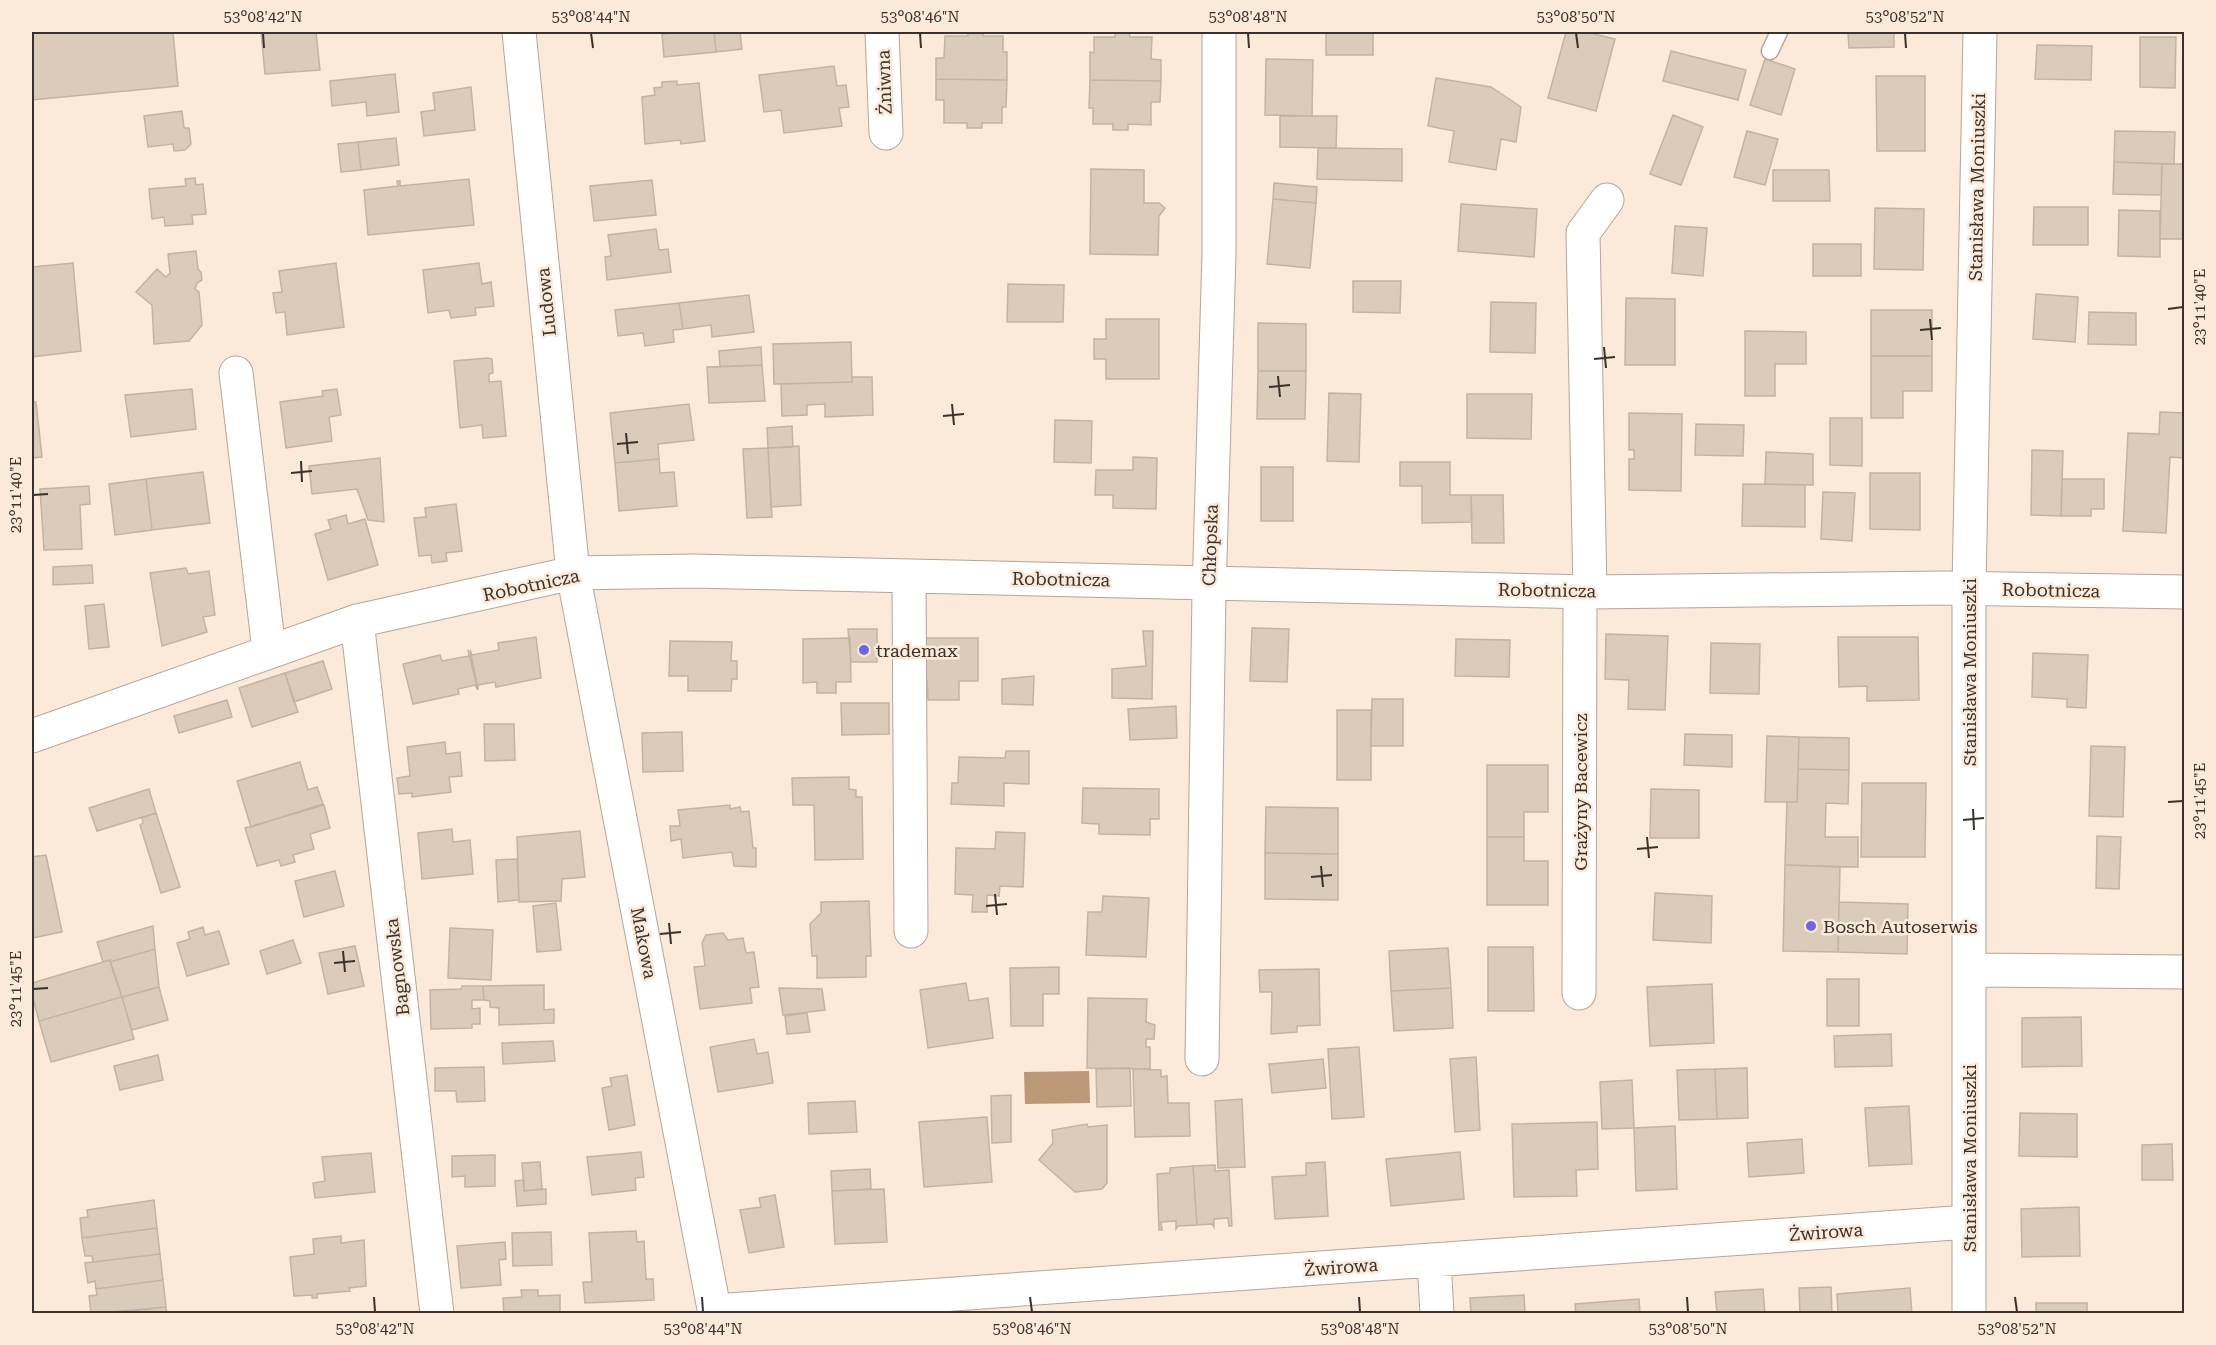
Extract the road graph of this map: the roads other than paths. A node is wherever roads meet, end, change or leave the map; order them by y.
1 (519, 32) edge
2 (882, 32) edge
3 (1219, 32) edge
4 (1779, 32) edge
5 (1980, 32) edge
6 (1770, 51) dead end
7 (886, 133) dead end
8 (1607, 200) dead end
9 (236, 373) dead end
10 (573, 573) junction
11 (909, 576) junction
12 (1209, 583) junction
13 (1969, 588) junction
14 (1585, 592) junction
15 (2184, 592) edge
16 (357, 621) junction
17 (269, 650) junction
18 (32, 736) edge
19 (911, 931) dead end
20 (1969, 970) junction
21 (2184, 972) edge
22 (1579, 993) dead end
23 (1202, 1059) dead end
24 (1968, 1222) junction
25 (1434, 1260) junction
26 (714, 1312) edge
27 (437, 1314) edge
28 (1437, 1314) edge
29 (1969, 1314) edge

1 - 10 street, Ludowa
2 - 7 street, Żniwna
3 - 12 street, Chłopska
4 - 6 lane
5 - 13 street, Stanisława Moniuszki
8 - 14 street, Grażyny Bacewicz
9 - 17 street
10 - 11 street, Robotnicza
10 - 16 street, Robotnicza
10 - 26 street, Makowa
11 - 12 street, Robotnicza
11 - 19 street
12 - 14 street, Robotnicza
12 - 23 street, Chłopska
13 - 14 street, Robotnicza
13 - 15 street, Robotnicza
13 - 20 street, Stanisława Moniuszki
14 - 22 street, Grażyny Bacewicz
16 - 17 street, Robotnicza
16 - 27 street, Bagnowska
17 - 18 street, Robotnicza
20 - 21 street
20 - 24 street, Stanisława Moniuszki
24 - 25 street, Żwirowa
24 - 29 street, Stanisława Moniuszki
25 - 26 street, Żwirowa
25 - 28 street

